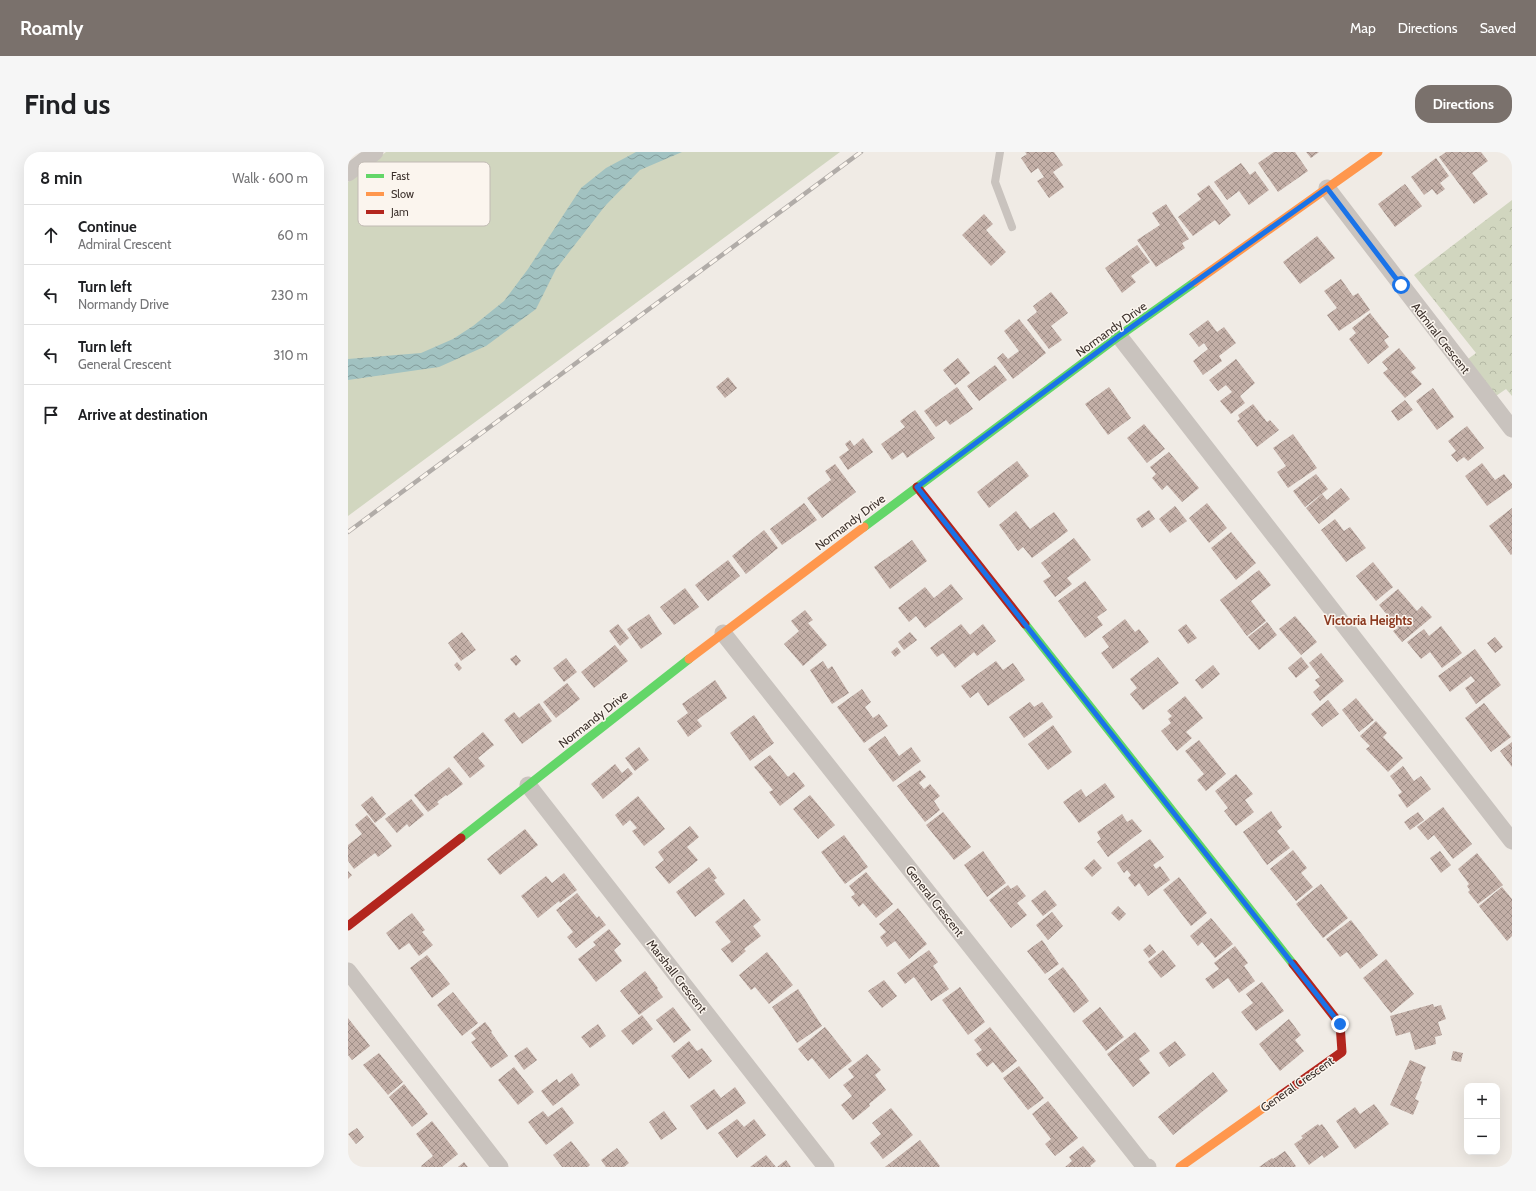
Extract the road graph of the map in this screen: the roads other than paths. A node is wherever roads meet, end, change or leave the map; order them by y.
1 (375, 152) edge
2 (1000, 152) edge
3 (1378, 152) edge
4 (362, 162) edge
5 (358, 165) edge
6 (348, 173) edge
7 (1327, 188) junction
8 (1012, 227) dead end
9 (1119, 336) junction
10 (1512, 429) edge
11 (917, 487) junction
12 (723, 633) junction
13 (528, 785) junction
14 (1512, 841) edge
15 (348, 926) edge
16 (348, 971) edge
17 (500, 1167) edge
18 (826, 1167) edge
19 (1148, 1167) edge
20 (1180, 1167) edge

1 - 4 street
2 - 8 lane
3 - 7 street, Normandy Drive
5 - 6 street
7 - 9 street, Normandy Drive
7 - 10 street, Admiral Crescent
9 - 11 street, Normandy Drive
9 - 14 street
11 - 12 street, Normandy Drive
11 - 20 street, General Crescent
12 - 13 street, Normandy Drive
12 - 19 street, General Crescent
13 - 15 street, Normandy Drive
13 - 18 street, Marshall Crescent
16 - 17 street

